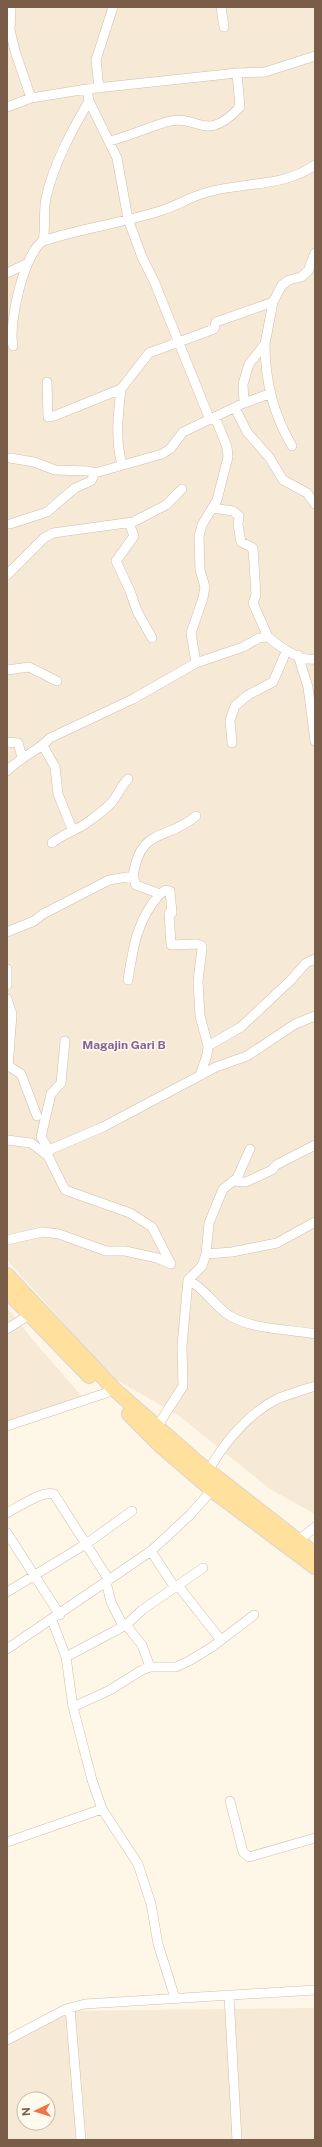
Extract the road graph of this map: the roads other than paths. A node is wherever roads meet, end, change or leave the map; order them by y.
1 (11, 7) edge
2 (113, 7) edge
3 (221, 7) edge
4 (224, 27) dead end
5 (315, 56) edge
6 (237, 73) junction
7 (98, 88) junction
8 (87, 89) junction
9 (31, 98) junction
10 (89, 101) junction
11 (8, 106) edge
12 (110, 142) junction
13 (315, 165) edge
14 (128, 219) junction
15 (42, 241) junction
16 (315, 253) edge
17 (26, 264) junction
18 (7, 272) edge
19 (273, 302) junction
20 (179, 342) junction
21 (265, 344) junction
22 (13, 346) dead end
23 (47, 382) dead end
24 (121, 389) junction
25 (269, 394) junction
26 (244, 403) junction
27 (235, 408) junction
28 (212, 418) junction
29 (292, 446) dead end
30 (10, 458) dead end
31 (122, 465) junction
32 (95, 473) junction
33 (182, 489) dead end
34 (315, 504) edge
35 (212, 508) junction
36 (129, 523) junction
37 (10, 524) dead end
38 (7, 575) edge
39 (268, 636) junction
40 (152, 638) dead end
41 (286, 652) junction
42 (298, 655) junction
43 (315, 659) edge
44 (196, 663) junction
45 (7, 670) edge
46 (57, 681) dead end
47 (315, 741) edge
48 (7, 742) edge
49 (232, 743) dead end
50 (43, 746) junction
51 (22, 757) junction
52 (7, 771) edge
53 (128, 779) dead end
54 (196, 816) dead end
55 (72, 829) junction
56 (52, 843) dead end
57 (133, 876) junction
58 (160, 894) junction
59 (7, 932) edge
60 (315, 959) edge
61 (7, 969) edge
62 (128, 980) dead end
63 (7, 985) edge
64 (7, 999) edge
65 (315, 1016) edge
66 (65, 1041) dead end
67 (208, 1046) junction
68 (8, 1066) edge
69 (200, 1075) junction
70 (37, 1116) dead end
71 (7, 1140) edge
72 (315, 1145) edge
73 (250, 1149) dead end
74 (49, 1153) junction
75 (233, 1181) junction
76 (315, 1222) edge
77 (8, 1238) edge
78 (206, 1254) junction
79 (7, 1275) edge
80 (188, 1280) junction
81 (7, 1291) edge
82 (29, 1316) junction
83 (7, 1329) edge
84 (315, 1334) edge
85 (315, 1386) edge
86 (106, 1393) junction
87 (7, 1426) edge
88 (157, 1426) junction
89 (208, 1471) junction
90 (212, 1490) junction
91 (132, 1511) dead end
92 (7, 1513) edge
93 (315, 1528) edge
94 (7, 1533) edge
95 (298, 1541) junction
96 (86, 1544) junction
97 (152, 1552) junction
98 (315, 1554) edge
99 (315, 1567) edge
100 (203, 1568) dead end
101 (35, 1574) junction
102 (107, 1581) junction
103 (176, 1588) junction
104 (7, 1592) edge
105 (60, 1615) junction
106 (254, 1615) dead end
107 (52, 1620) junction
108 (126, 1625) junction
109 (220, 1640) junction
110 (7, 1649) edge
111 (66, 1657) junction
112 (150, 1667) junction
113 (73, 1707) junction
114 (230, 1801) dead end
115 (102, 1809) junction
116 (315, 1838) edge
117 (7, 1842) edge
118 (315, 1990) edge
119 (229, 1995) junction
120 (175, 1998) junction
121 (70, 2008) junction
122 (7, 2040) edge
123 (81, 2140) edge
124 (237, 2140) edge

1 - 9 street
2 - 7 street
3 - 4 street
5 - 6 street
6 - 7 street
6 - 12 street
7 - 8 street
8 - 9 street
8 - 10 street
9 - 11 street
10 - 12 street
10 - 15 street
12 - 14 street
13 - 14 street
14 - 15 street
14 - 20 street
15 - 17 street
16 - 19 street
17 - 18 street
17 - 22 street
19 - 20 street
19 - 21 street
20 - 24 street
20 - 28 street
21 - 25 street
21 - 26 street
23 - 24 street
24 - 31 street
25 - 26 street
25 - 29 street
26 - 27 street
27 - 28 street
27 - 34 street
28 - 31 street
28 - 35 street
30 - 32 street
31 - 32 street
32 - 37 street
33 - 36 street
35 - 39 street
35 - 44 street
36 - 38 street
36 - 40 street
39 - 41 street
39 - 44 street
41 - 42 street
41 - 49 street
42 - 43 street
42 - 47 street
44 - 50 street
45 - 46 street
48 - 51 street
50 - 51 street
50 - 55 street
51 - 52 street
53 - 55 street
54 - 57 street
55 - 56 street
57 - 58 street
57 - 59 street
58 - 62 street
58 - 67 street
60 - 67 street
61 - 63 street
64 - 68 street
65 - 69 street
66 - 74 street
67 - 69 street
68 - 70 street
69 - 74 street
71 - 74 street
72 - 75 street
73 - 75 street
74 - 77 street
75 - 78 street
76 - 78 street
78 - 80 street
79 - 88 main road
80 - 84 street
80 - 88 street
81 - 82 main road
82 - 83 street
82 - 86 main road
85 - 89 street
86 - 87 street
86 - 90 main road
88 - 89 main road
89 - 95 main road
90 - 97 street
90 - 99 main road
91 - 96 street
92 - 96 street
93 - 95 street
94 - 101 street
95 - 98 main road
96 - 101 street
96 - 102 street
97 - 102 street
97 - 103 street
100 - 103 street
101 - 104 street
101 - 105 street
102 - 105 street
102 - 108 street
103 - 108 street
103 - 109 street
105 - 107 street
106 - 109 street
107 - 110 street
107 - 111 street
108 - 111 street
108 - 112 street
109 - 112 street
111 - 113 street
112 - 113 street
113 - 115 street
114 - 116 street
115 - 117 street
115 - 120 street
118 - 119 street
119 - 120 street
119 - 124 street
120 - 121 street
121 - 122 street
121 - 123 street

